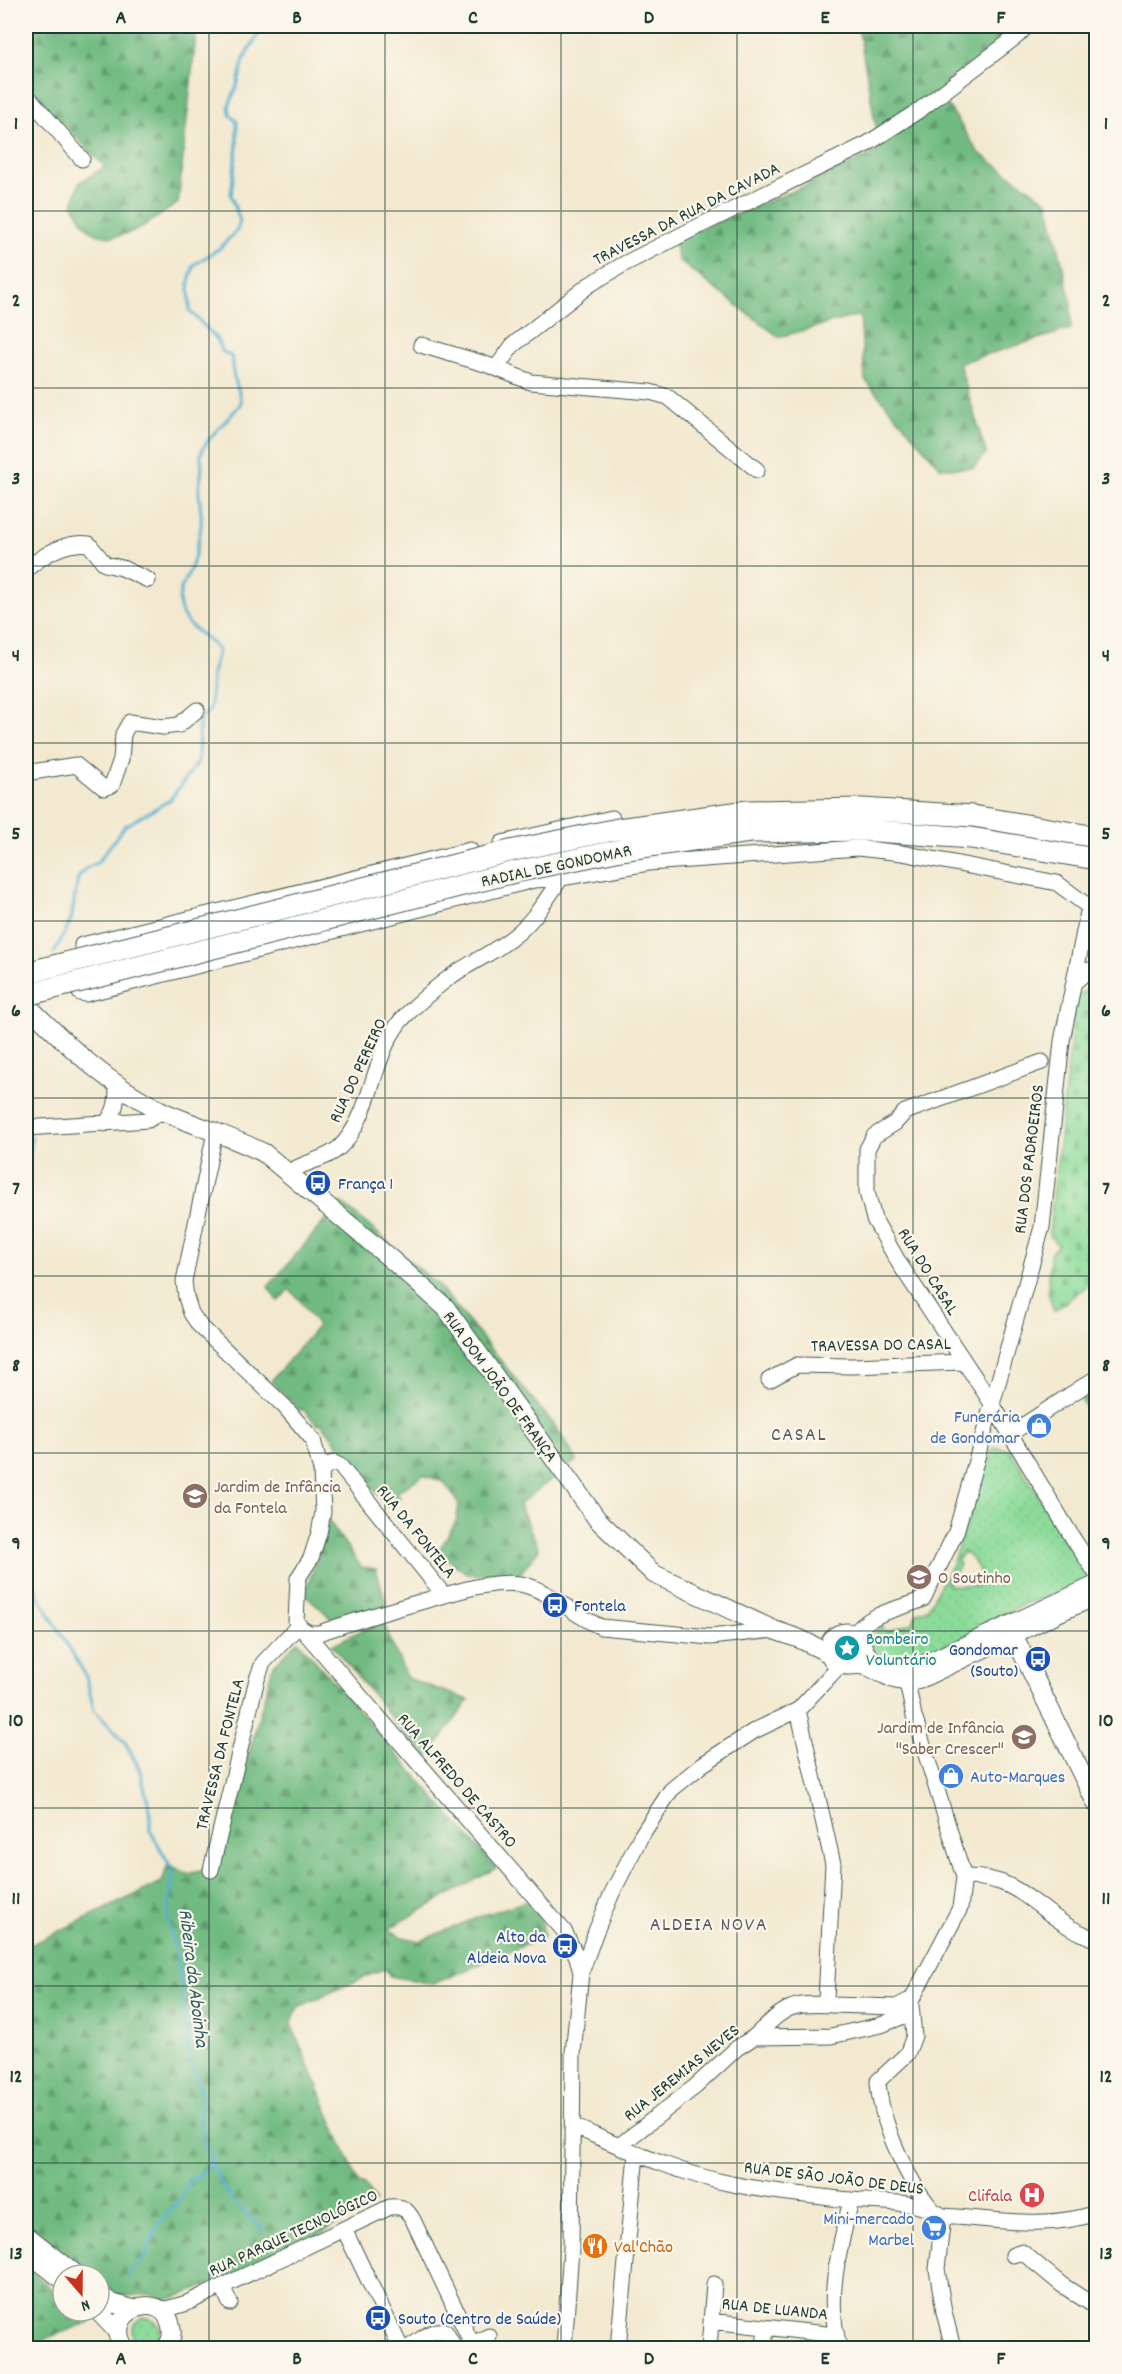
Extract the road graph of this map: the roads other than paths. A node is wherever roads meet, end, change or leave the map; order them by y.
1 (1027, 26) edge
2 (26, 94) edge
3 (82, 159) dead end
4 (421, 345) dead end
5 (496, 368) junction
6 (757, 470) dead end
7 (26, 570) edge
8 (148, 580) dead end
9 (197, 710) dead end
10 (26, 773) edge
11 (551, 831) junction
12 (1096, 837) edge
13 (1096, 859) edge
14 (624, 866) junction
15 (561, 878) junction
16 (1093, 908) edge
17 (26, 973) edge
18 (1096, 978) edge
19 (1075, 982) junction
20 (26, 995) edge
21 (26, 1004) edge
22 (1042, 1062) dead end
23 (117, 1086) junction
24 (162, 1111) junction
25 (105, 1124) junction
26 (26, 1128) edge
27 (215, 1132) junction
28 (288, 1173) junction
29 (963, 1362) junction
30 (1096, 1378) edge
31 (769, 1380) dead end
32 (991, 1402) junction
33 (1010, 1434) junction
34 (321, 1472) junction
35 (1096, 1573) edge
36 (1096, 1585) edge
37 (444, 1595) junction
38 (1096, 1599) edge
39 (298, 1626) junction
40 (332, 1628) junction
41 (774, 1630) junction
42 (1011, 1630) junction
43 (858, 1640) junction
44 (323, 1654) junction
45 (839, 1655) junction
46 (910, 1676) junction
47 (798, 1710) junction
48 (1096, 1803) edge
49 (211, 1870) dead end
50 (964, 1877) junction
51 (598, 1925) junction
52 (564, 1931) junction
53 (1096, 1940) edge
54 (581, 1973) junction
55 (832, 2005) junction
56 (911, 2006) junction
57 (754, 2037) junction
58 (573, 2126) junction
59 (619, 2146) junction
60 (636, 2154) junction
61 (851, 2200) junction
62 (937, 2212) junction
63 (1096, 2215) edge
64 (344, 2229) junction
65 (26, 2235) edge
66 (26, 2251) edge
67 (1013, 2255) dead end
68 (284, 2257) junction
69 (62, 2263) edge
70 (51, 2271) edge
71 (291, 2272) dead end
72 (714, 2284) dead end
73 (222, 2286) junction
74 (111, 2302) edge
75 (188, 2302) junction
76 (230, 2303) dead end
77 (1096, 2307) edge
78 (157, 2308) junction
79 (132, 2309) junction
80 (711, 2321) junction
81 (110, 2323) edge
82 (766, 2327) junction
83 (489, 2337) dead end
84 (838, 2342) edge
85 (169, 2343) edge
86 (123, 2344) edge
87 (413, 2346) edge
88 (473, 2346) edge
89 (401, 2349) edge
90 (455, 2349) edge
91 (564, 2349) edge
92 (618, 2349) edge
93 (709, 2349) edge
94 (764, 2349) edge
95 (953, 2349) edge

1 - 5 street, TRAVESSA DA RUA DA CAVADA
2 - 3 street
4 - 5 street
5 - 6 street
7 - 8 street
9 - 10 street
11 - 14 street
11 - 15 street
11 - 15 street
12 - 17 highway, RADIAL DE GONDOMAR, bridge
13 - 20 highway, RADIAL DE GONDOMAR, bridge
14 - 15 street
14 - 16 street
15 - 28 street, RUA DO PEREIRO
16 - 19 street, RUA DOS PADROEIROS
18 - 19 street
19 - 32 street, RUA DOS PADROEIROS
21 - 23 main road, RUA DOM JOÃO DE FRANÇA
22 - 29 street, RUA DO CASAL
23 - 24 main road, RUA DOM JOÃO DE FRANÇA
23 - 25 street
24 - 25 street
24 - 27 main road, RUA DOM JOÃO DE FRANÇA
25 - 26 street
27 - 28 main road, RUA DOM JOÃO DE FRANÇA
27 - 34 street
28 - 41 main road, RUA DOM JOÃO DE FRANÇA
29 - 31 street, TRAVESSA DO CASAL
29 - 32 street, RUA DO CASAL
30 - 33 street
32 - 33 street, RUA DO CASAL
32 - 43 street, RUA DOS PADROEIROS
33 - 35 street, RUA DO CASAL
34 - 37 street, RUA DA FONTELA
34 - 39 street
36 - 42 main road
37 - 40 street
37 - 41 street, RUA DA FONTELA
38 - 42 main road
39 - 40 street
39 - 44 street, RUA ALFREDO DE CASTRO
39 - 49 street, TRAVESSA DA FONTELA
40 - 44 street
41 - 45 main road, RUA DOM JOÃO DE FRANÇA
42 - 46 main road
42 - 48 main road
43 - 45 main road
43 - 45 main road, RUA DOM JOÃO DE FRANÇA
43 - 46 main road
44 - 52 street, RUA ALFREDO DE CASTRO
45 - 46 main road
45 - 47 street
46 - 50 street
47 - 51 street
47 - 55 street
50 - 53 street
50 - 56 street
51 - 52 street
51 - 54 street
52 - 54 street, RUA ALFREDO DE CASTRO
54 - 58 street
55 - 56 street
55 - 57 street
56 - 57 street, RUA JEREMIAS NEVES
56 - 62 street
57 - 59 street, RUA JEREMIAS NEVES
58 - 59 street, RUA DE SÃO JOÃO DE DEUS
58 - 91 street
59 - 60 street, RUA DE SÃO JOÃO DE DEUS
60 - 61 street, RUA DE SÃO JOÃO DE DEUS
60 - 92 street
61 - 62 street, RUA DE SÃO JOÃO DE DEUS
61 - 84 street
62 - 63 street, RUA DE SÃO JOÃO DE DEUS
62 - 95 street
64 - 68 street, RUA PARQUE TECNOLÓGICO
64 - 88 street, RUA PARQUE TECNOLÓGICO
64 - 89 street
65 - 69 main road
66 - 70 main road
67 - 77 street
68 - 71 street
68 - 73 street, RUA PARQUE TECNOLÓGICO
72 - 80 street, RUA DE LUANDA
73 - 75 street, RUA PARQUE TECNOLÓGICO
73 - 76 street
74 - 79 main road
75 - 78 street, RUA PARQUE TECNOLÓGICO
75 - 85 street
78 - 79 main road
78 - 85 main road
79 - 86 main road
80 - 82 street, RUA DE LUANDA
80 - 93 street, RUA DE LUANDA
81 - 86 main road
82 - 84 street, RUA DE LUANDA
82 - 94 street
83 - 88 street
87 - 90 street

